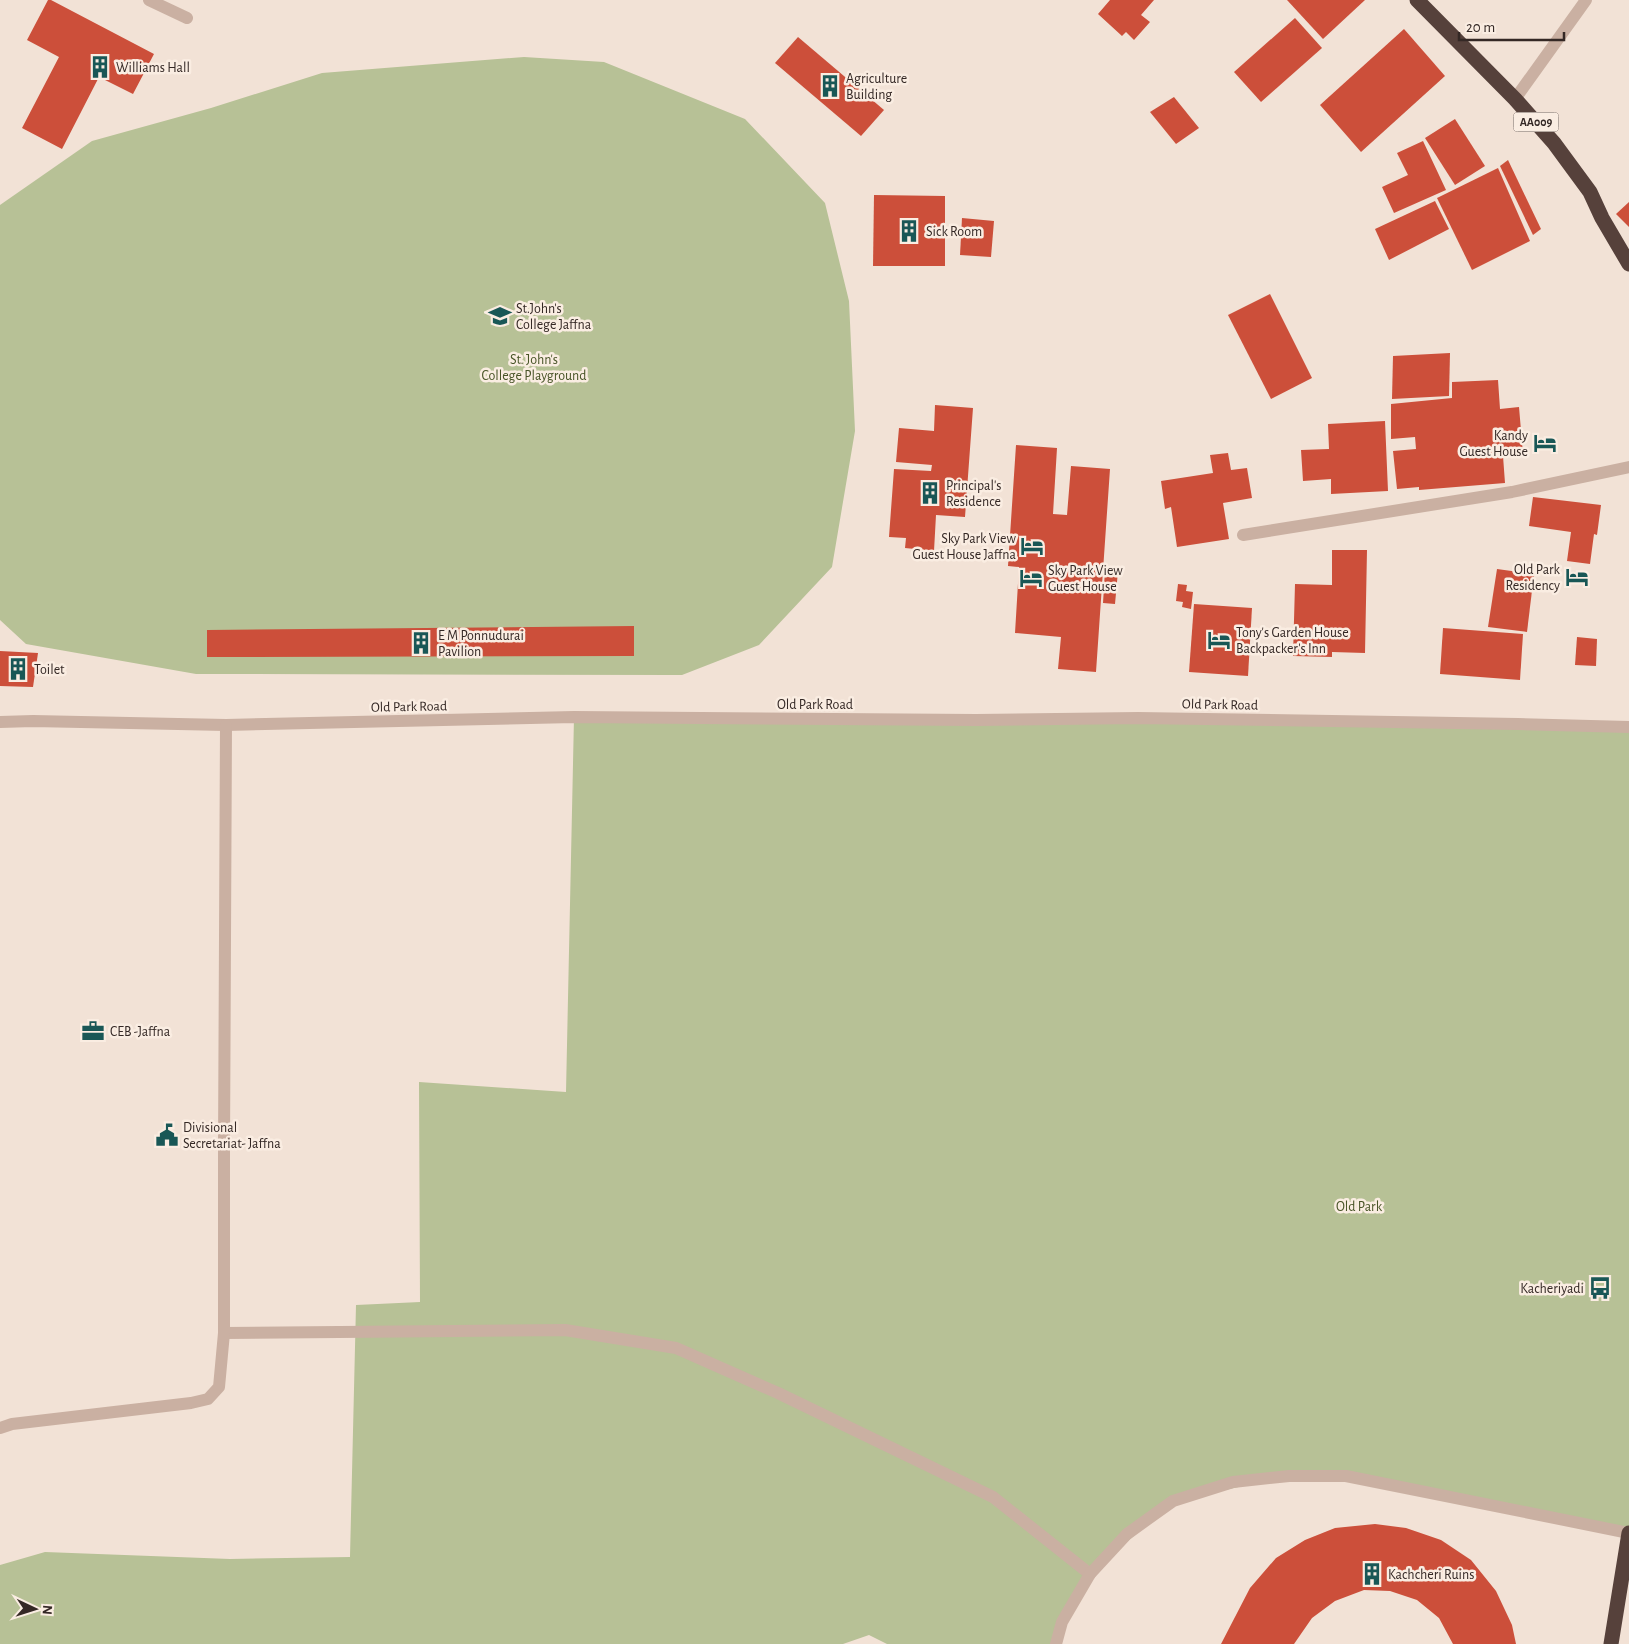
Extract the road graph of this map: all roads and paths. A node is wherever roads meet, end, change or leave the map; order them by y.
1 (148, 0) edge
2 (1417, 0) edge
3 (1586, 0) edge
4 (187, 18) dead end
5 (1515, 99) junction
6 (1629, 264) edge
7 (1629, 467) edge
8 (1243, 535) dead end
9 (0, 722) edge
10 (226, 726) junction
11 (1629, 727) edge
12 (224, 1333) junction
13 (0, 1428) edge
14 (1629, 1533) edge
15 (1090, 1574) junction
16 (1056, 1644) edge
17 (1611, 1644) edge

1 - 4 street
2 - 5 highway, AA009
3 - 5 street
5 - 6 highway, AA009
7 - 8 street
9 - 10 street, Old Park Road
10 - 11 street, Old Park Road
10 - 12 street
12 - 13 street
12 - 15 street
14 - 15 street
14 - 17 highway
15 - 16 street

